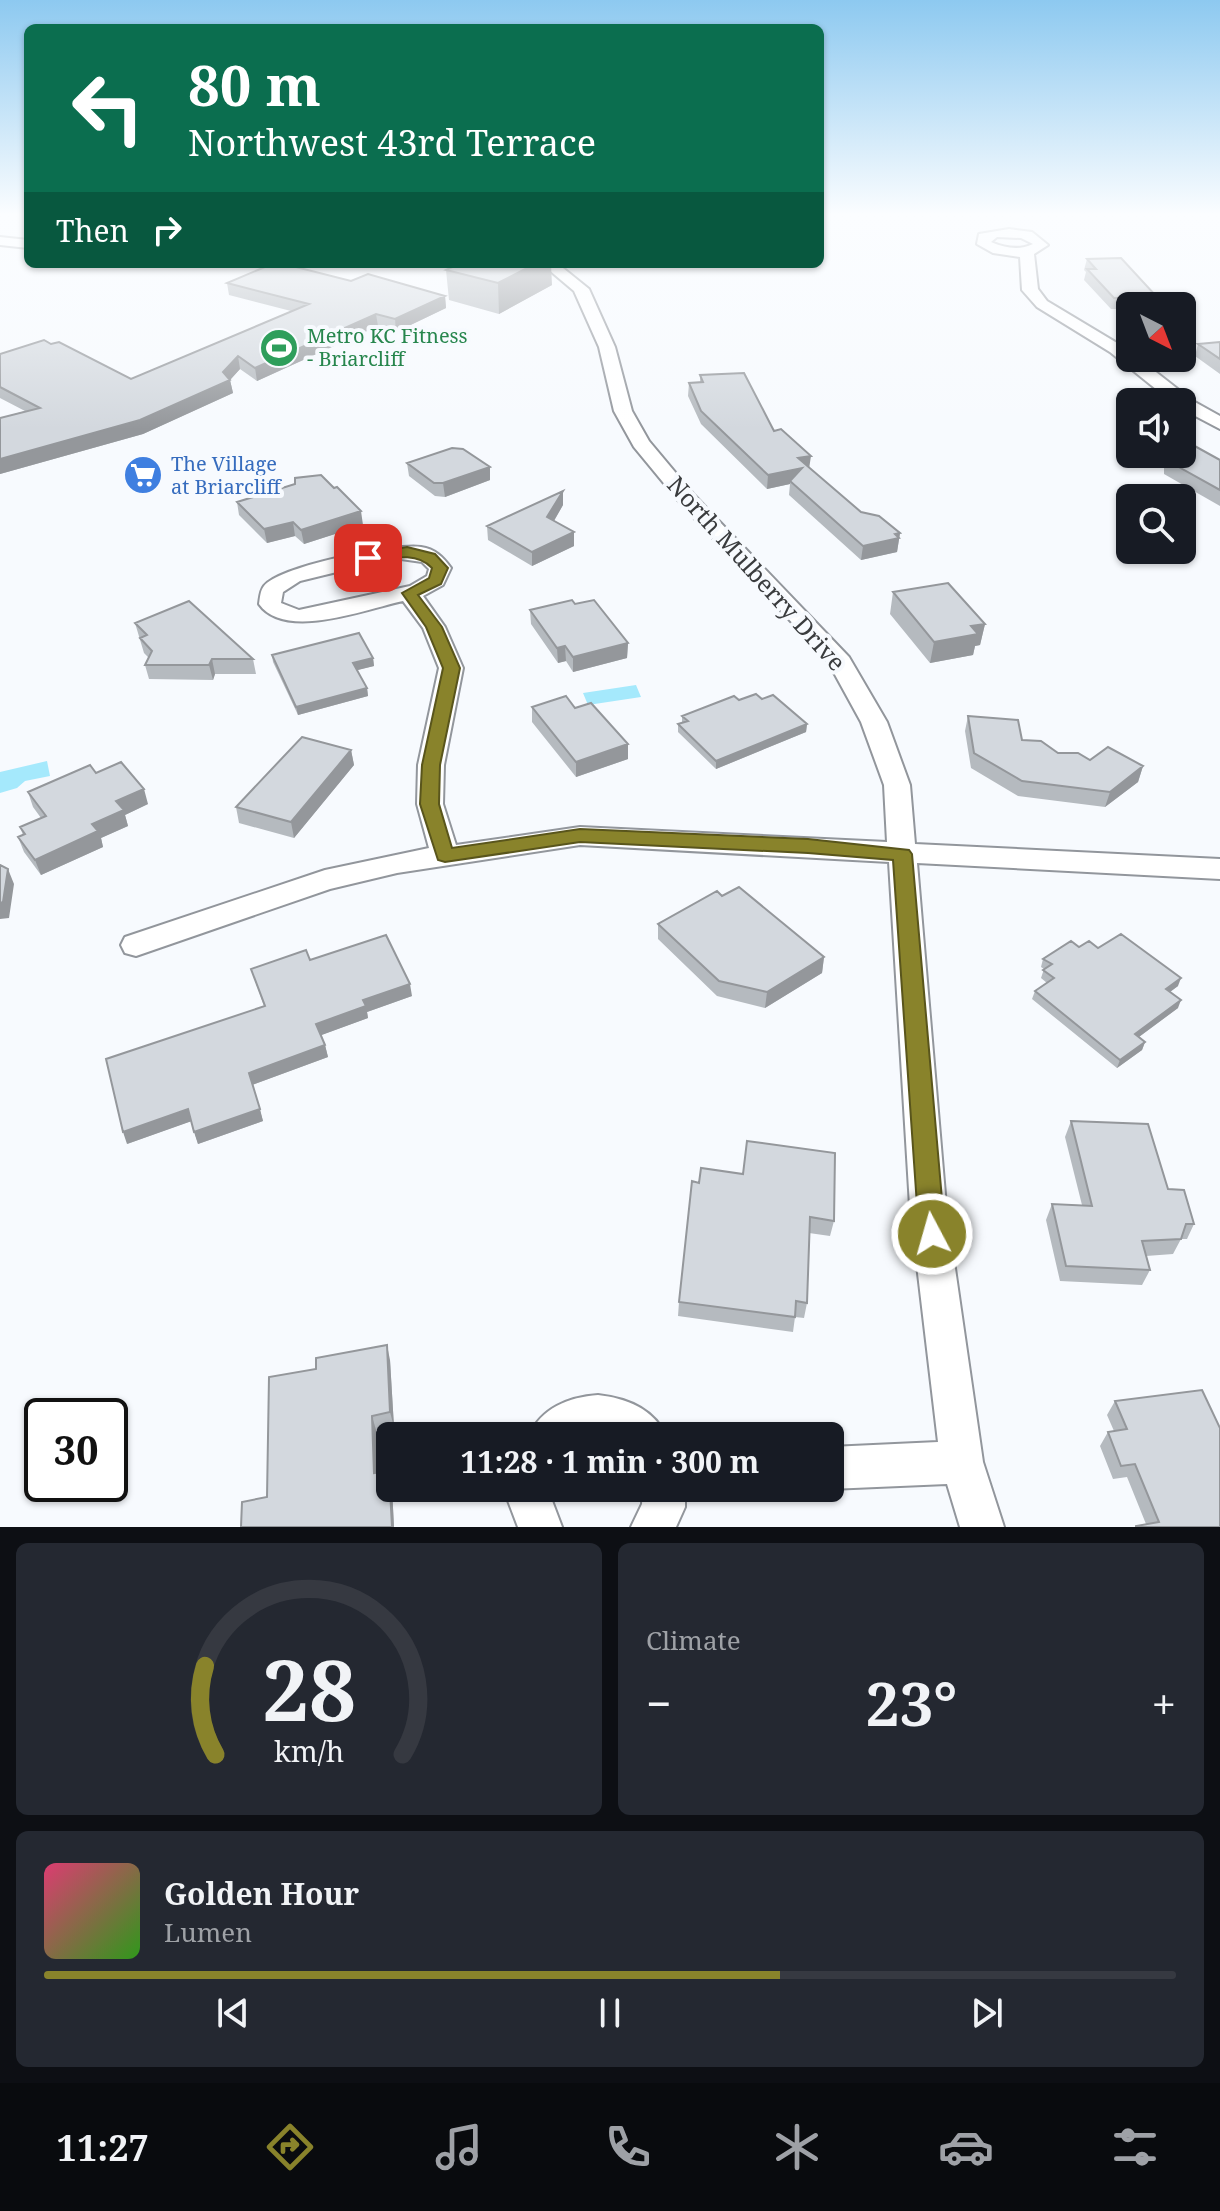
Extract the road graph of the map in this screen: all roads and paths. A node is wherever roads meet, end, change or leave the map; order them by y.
1 (577, 286) edge
2 (1030, 286) edge
3 (1220, 424) edge
4 (409, 593) junction
5 (902, 854) junction
6 (445, 856) junction
7 (1220, 869) edge
8 (136, 945) dead end
9 (570, 1422) edge
10 (628, 1422) edge
11 (962, 1462) junction
12 (844, 1467) edge
13 (531, 1502) edge
14 (663, 1502) edge
15 (540, 1527) edge
16 (653, 1527) edge
17 (982, 1527) edge

1 - 5 street, North Mulberry Drive
2 - 3 street
4 - 4 street
4 - 6 street
5 - 6 street
5 - 7 street
5 - 11 street, North Mulberry Drive
6 - 8 street
9 - 10 street
11 - 12 street
11 - 17 street, North Mulberry Drive
13 - 15 street
14 - 16 street

